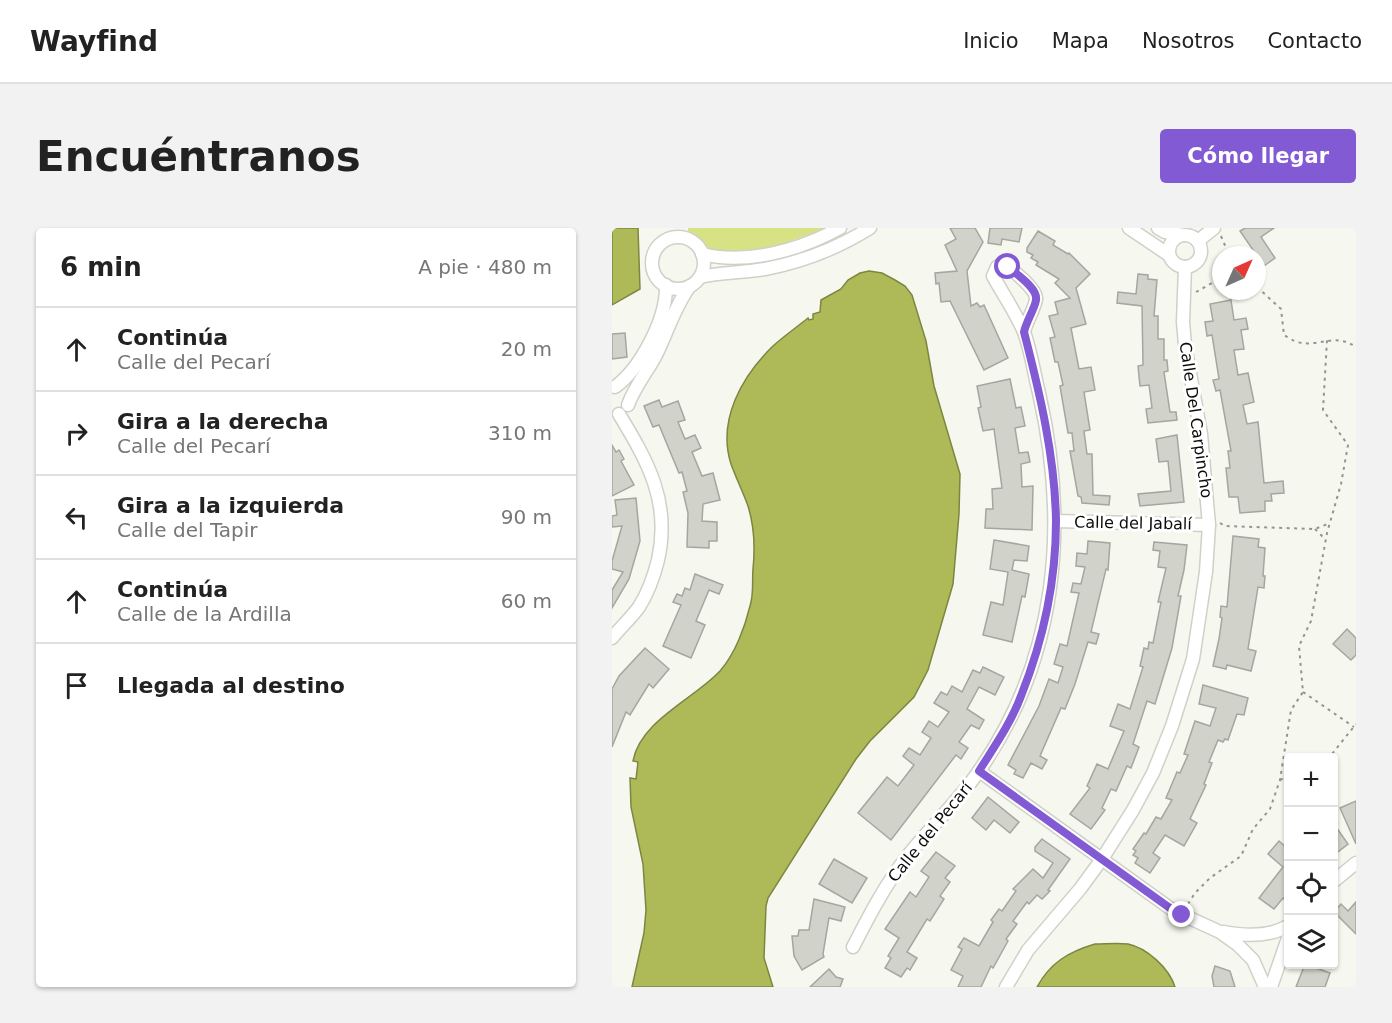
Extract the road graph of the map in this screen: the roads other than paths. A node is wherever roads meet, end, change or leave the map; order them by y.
1 (840, 228) edge
2 (870, 228) edge
3 (1129, 228) edge
4 (1158, 228) edge
5 (1214, 228) edge
6 (682, 233) edge
7 (668, 234) edge
8 (1185, 235) junction
9 (1198, 241) junction
10 (702, 254) junction
11 (1169, 255) junction
12 (1185, 267) junction
13 (700, 277) junction
14 (666, 285) junction
15 (690, 286) junction
16 (1024, 332) junction
17 (614, 388) edge
18 (620, 412) edge
19 (1056, 521) junction
20 (1209, 521) junction
21 (612, 638) edge
22 (979, 771) junction
23 (1102, 859) junction
24 (1356, 863) edge
25 (1338, 878) edge
26 (1284, 928) edge
27 (1220, 932) junction
28 (853, 947) dead end
29 (1284, 949) edge
30 (1006, 987) edge
31 (1265, 987) edge
32 (1270, 987) edge

1 - 10 street
2 - 13 street
3 - 11 street
4 - 8 street
5 - 9 street
6 - 7 street
6 - 10 street
7 - 14 street
8 - 9 street
8 - 11 street
9 - 12 street
10 - 13 street
11 - 12 street
12 - 20 street, Calle Del Carpincho
13 - 15 street
14 - 15 street
14 - 17 street
15 - 18 street
16 - 16 street, Calle del Pecarí
16 - 19 street, Calle del Pecarí
17 - 18 street
18 - 21 street
19 - 20 street, Calle del Jabalí
19 - 22 street, Calle del Pecarí
20 - 23 street, Calle Del Carpincho
22 - 23 street
22 - 28 street, Calle del Pecarí
23 - 27 street
23 - 30 street, Calle Del Carpincho
24 - 25 street
26 - 27 street
27 - 31 street
29 - 32 street

